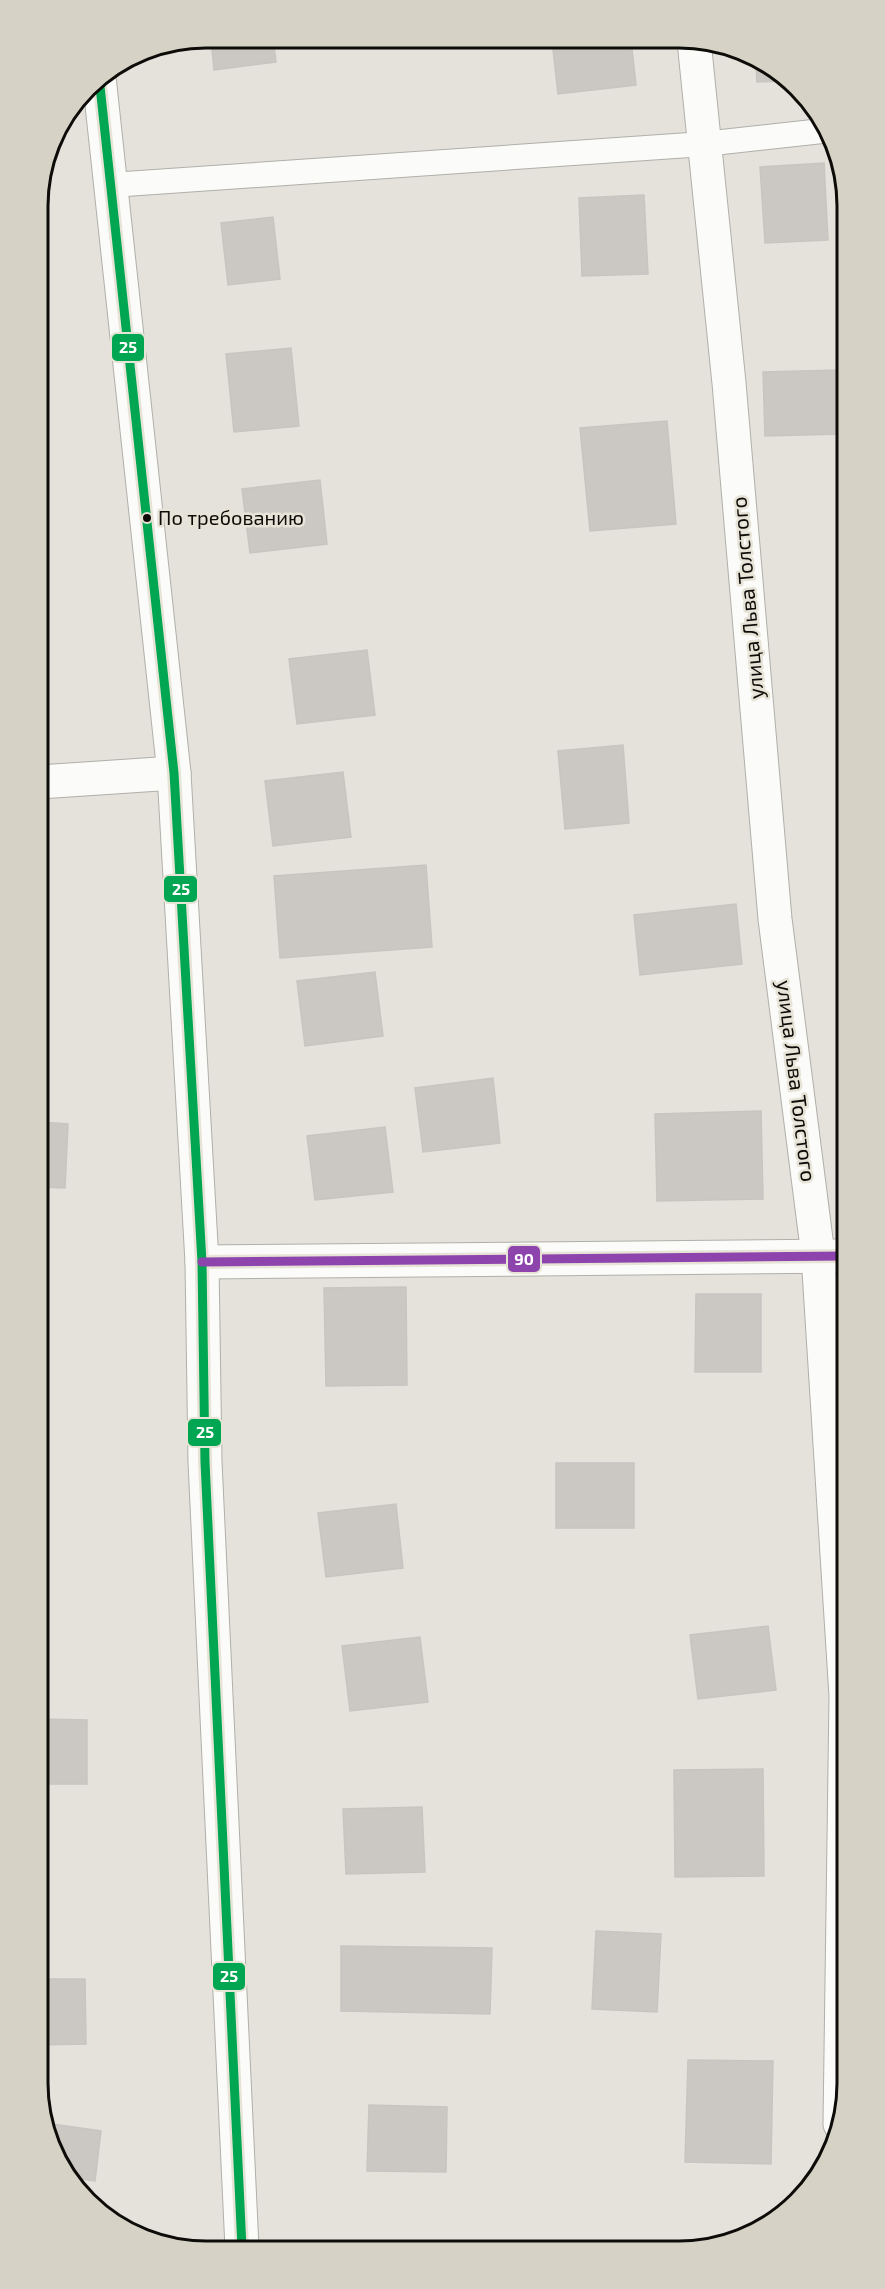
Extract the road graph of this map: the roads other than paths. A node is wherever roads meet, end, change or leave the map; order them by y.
1 (695, 49) edge
2 (100, 89) edge
3 (818, 131) edge
4 (704, 144) junction
5 (111, 185) junction
6 (174, 772) junction
7 (48, 781) edge
8 (832, 1255) edge
9 (202, 1262) junction
10 (837, 1412) edge
11 (242, 2241) edge

1 - 4 street, улица Льва Толстого
2 - 5 street
3 - 4 lane
4 - 5 lane
4 - 8 street, улица Льва Толстого
5 - 6 street
6 - 7 street
6 - 9 street
8 - 9 street
8 - 10 street, улица Льва Толстого
9 - 11 street

